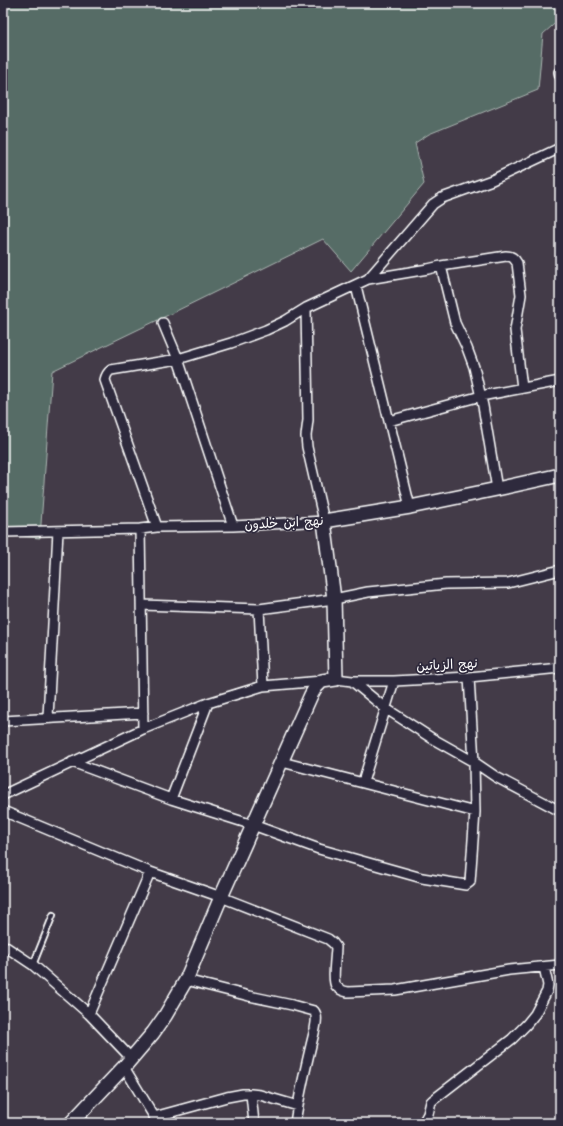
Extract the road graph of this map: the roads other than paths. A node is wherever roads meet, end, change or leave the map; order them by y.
1 (560, 148) edge
2 (441, 266) junction
3 (368, 279) junction
4 (356, 286) junction
5 (306, 308) junction
6 (163, 323) dead end
7 (178, 359) junction
8 (560, 381) edge
9 (522, 388) junction
10 (481, 396) junction
11 (389, 420) junction
12 (560, 475) edge
13 (498, 489) junction
14 (410, 507) junction
15 (324, 521) junction
16 (233, 526) junction
17 (158, 527) junction
18 (140, 529) junction
19 (58, 531) junction
20 (3, 532) edge
21 (560, 570) edge
22 (334, 599) junction
23 (142, 605) junction
24 (259, 608) junction
25 (560, 668) edge
26 (469, 677) junction
27 (336, 679) junction
28 (322, 681) junction
29 (352, 681) junction
30 (394, 681) junction
31 (263, 686) junction
32 (208, 703) junction
33 (385, 708) junction
34 (143, 713) junction
35 (48, 718) junction
36 (3, 721) edge
37 (144, 729) junction
38 (72, 762) junction
39 (282, 762) junction
40 (474, 762) junction
41 (363, 782) junction
42 (3, 795) edge
43 (171, 799) junction
44 (3, 811) edge
45 (560, 811) edge
46 (475, 812) junction
47 (253, 825) junction
48 (150, 872) junction
49 (221, 897) junction
50 (53, 915) dead end
51 (3, 945) edge
52 (560, 964) edge
53 (33, 965) junction
54 (544, 967) junction
55 (186, 980) junction
56 (89, 1014) junction
57 (127, 1062) junction
58 (251, 1094) junction
59 (298, 1106) junction
60 (156, 1120) edge
61 (71, 1123) edge
62 (254, 1123) edge
63 (296, 1123) edge
64 (423, 1123) edge

1 - 3 street
2 - 3 street
2 - 9 street
2 - 10 street
3 - 4 street
4 - 5 street
4 - 11 street
5 - 7 street
5 - 15 street
6 - 7 street
7 - 16 street
7 - 17 street
8 - 9 street
9 - 10 street
10 - 11 street
10 - 13 street
11 - 14 street
12 - 13 street, نهج ابن خلدون
13 - 14 street, نهج ابن خلدون
14 - 15 street, نهج ابن خلدون
15 - 16 street, نهج ابن خلدون
15 - 22 street
16 - 17 street, نهج ابن خلدون
17 - 18 street, نهج ابن خلدون
18 - 19 street, نهج ابن خلدون
18 - 23 street
19 - 20 street, نهج ابن خلدون
19 - 35 street
21 - 22 street
22 - 24 street
22 - 27 street
23 - 24 street
23 - 34 street
24 - 31 street
25 - 26 street, نهج الزياتين
26 - 30 street, نهج الزياتين
26 - 40 street
27 - 28 street
27 - 29 street, نهج الزياتين
28 - 31 street
28 - 39 street
29 - 30 street, نهج الزياتين
29 - 33 street
30 - 33 street
31 - 32 street
32 - 37 street
32 - 43 street
33 - 40 street
33 - 41 street
34 - 35 street
34 - 37 street
35 - 36 street
37 - 38 street
38 - 42 street
38 - 43 street
39 - 41 street
39 - 47 street
40 - 45 street
40 - 46 street
41 - 46 street
43 - 47 street
44 - 48 street
46 - 47 street
47 - 49 street
48 - 49 street
48 - 56 street
49 - 54 street
49 - 55 street
50 - 53 lane
51 - 53 street
52 - 54 street
53 - 56 street
54 - 64 street
55 - 57 street
55 - 59 street
56 - 57 street
57 - 60 street
57 - 61 street
58 - 59 street
58 - 60 street
58 - 62 street
59 - 63 street

